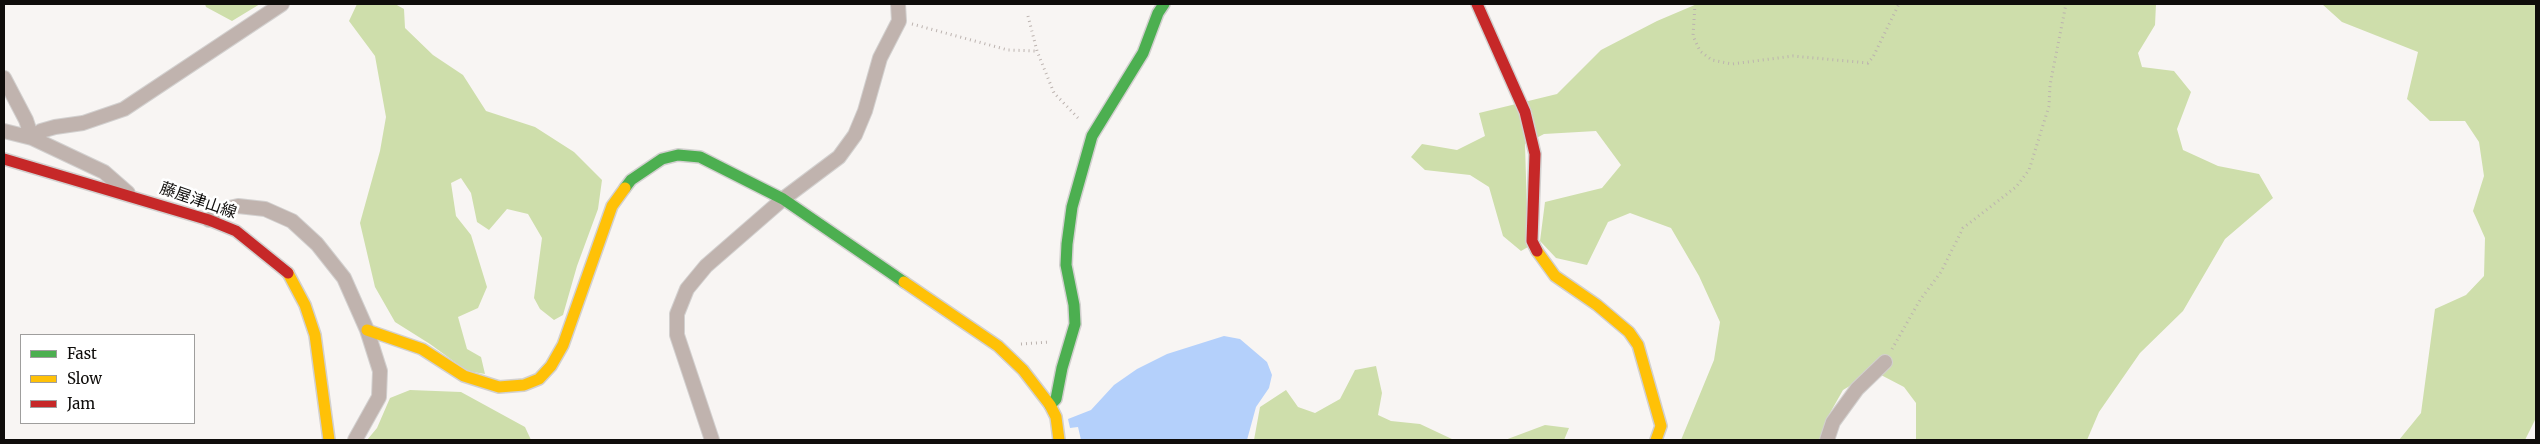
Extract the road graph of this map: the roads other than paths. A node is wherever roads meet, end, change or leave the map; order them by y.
1 (282, 4) edge
2 (898, 4) edge
3 (1164, 4) edge
4 (1477, 4) edge
5 (4, 78) edge
6 (4, 131) edge
7 (32, 138) junction
8 (4, 159) edge
9 (131, 195) junction
10 (782, 199) junction
11 (209, 220) junction
12 (367, 330) junction
13 (1885, 362) road end
14 (1050, 405) junction
15 (1059, 437) edge
16 (329, 440) edge
17 (355, 440) edge
18 (712, 440) edge
19 (1656, 440) edge
20 (1826, 440) edge

1 - 7 street
2 - 10 street
3 - 14 street
4 - 19 street
5 - 7 street
6 - 7 street
7 - 9 street
8 - 9 street, 藤屋津山線
9 - 11 street, 藤屋津山線
10 - 12 street
10 - 14 street
10 - 18 street
11 - 12 street
11 - 16 street, 藤屋津山線
12 - 17 street
13 - 20 street
14 - 15 street

